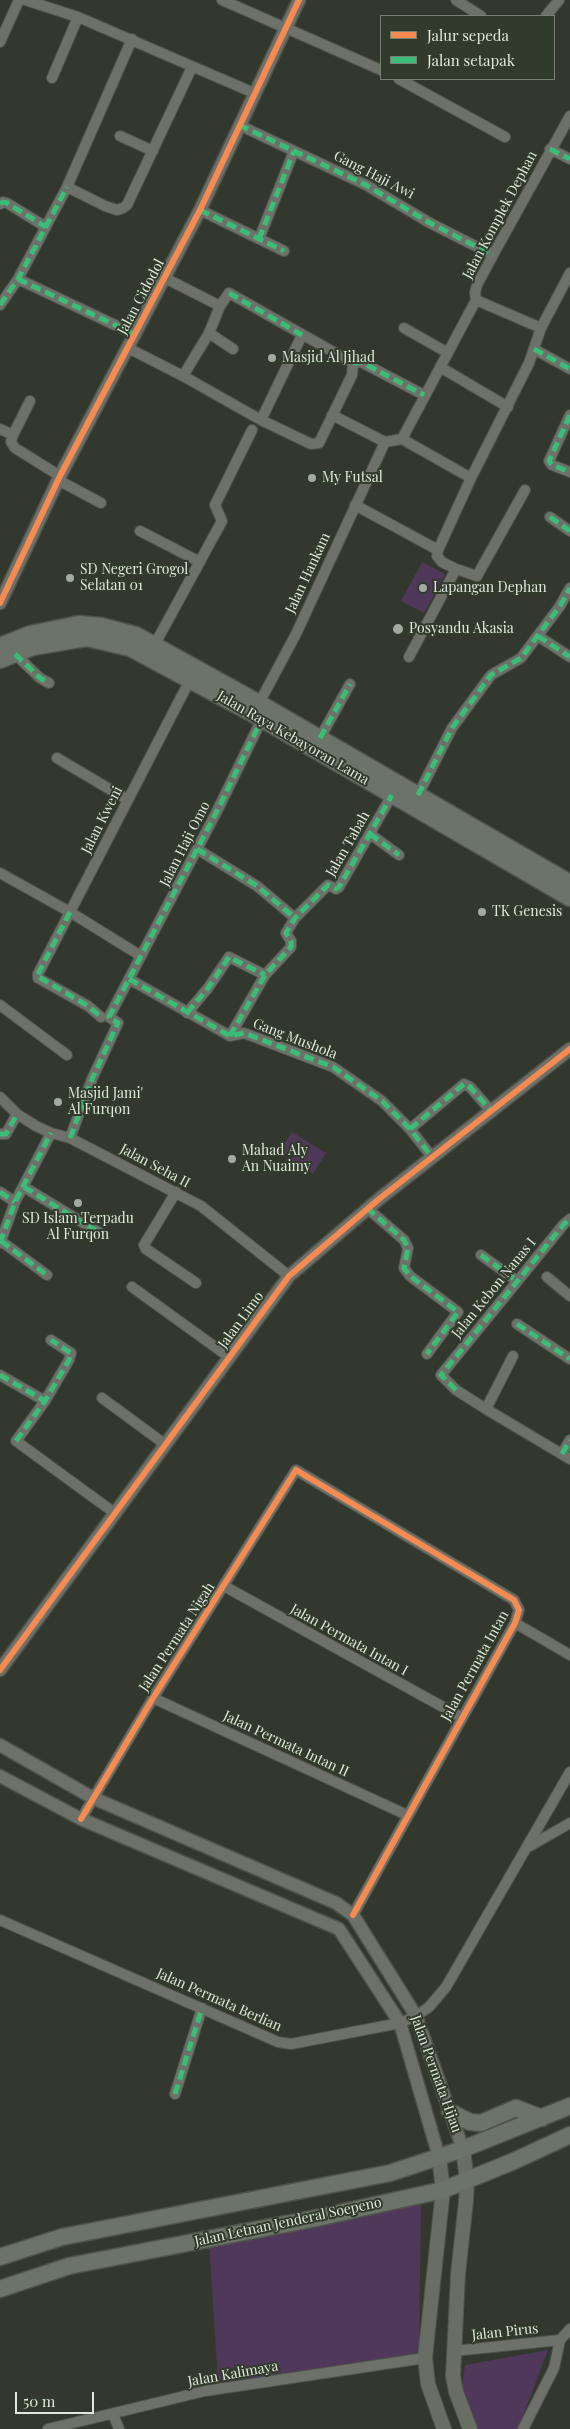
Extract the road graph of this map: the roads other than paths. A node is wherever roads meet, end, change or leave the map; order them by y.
1 (19, 0) edge
2 (25, 0) edge
3 (222, 0) edge
4 (299, 0) edge
5 (456, 0) edge
6 (559, 0) edge
7 (478, 15) edge
8 (547, 15) edge
9 (78, 17) junction
10 (285, 29) junction
11 (132, 39) junction
12 (0, 42) edge
13 (192, 67) junction
14 (380, 70) edge
15 (52, 78) dead end
16 (401, 80) edge
17 (254, 93) junction
18 (570, 116) edge
19 (239, 125) junction
20 (120, 136) dead end
21 (505, 137) dead end
22 (550, 149) junction
23 (152, 151) junction
24 (294, 151) junction
25 (570, 159) edge
26 (67, 186) junction
27 (0, 204) edge
28 (200, 210) junction
29 (46, 227) junction
30 (259, 239) junction
31 (284, 251) dead end
32 (492, 255) junction
33 (570, 274) edge
34 (165, 278) junction
35 (18, 279) junction
36 (476, 300) junction
37 (0, 305) edge
38 (220, 306) junction
39 (404, 328) dead end
40 (541, 328) junction
41 (208, 333) junction
42 (134, 334) junction
43 (302, 335) junction
44 (128, 348) junction
45 (233, 349) dead end
46 (534, 349) junction
47 (448, 353) junction
48 (353, 363) junction
49 (440, 367) junction
50 (570, 369) edge
51 (183, 376) junction
52 (424, 395) junction
53 (30, 401) dead end
54 (508, 407) junction
55 (332, 415) junction
56 (570, 415) edge
57 (261, 420) junction
58 (0, 429) edge
59 (252, 430) dead end
60 (13, 435) junction
61 (402, 439) junction
62 (385, 442) junction
63 (570, 472) edge
64 (59, 478) junction
65 (471, 478) junction
66 (526, 490) dead end
67 (101, 503) dead end
68 (354, 504) junction
69 (550, 517) dead end
70 (140, 531) dead end
71 (570, 531) edge
72 (438, 550) junction
73 (200, 562) junction
74 (456, 569) junction
75 (570, 588) edge
76 (0, 603) edge
77 (538, 636) junction
78 (155, 644) junction
79 (0, 646) edge
80 (15, 654) junction
81 (409, 657) dead end
82 (570, 657) edge
83 (0, 660) edge
84 (194, 673) junction
85 (50, 683) dead end
86 (350, 684) dead end
87 (258, 712) junction
88 (320, 738) junction
89 (58, 758) dead end
90 (392, 795) junction
91 (418, 796) junction
92 (128, 800) junction
93 (436, 813) junction
94 (370, 834) junction
95 (198, 849) junction
96 (399, 855) dead end
97 (0, 873) edge
98 (570, 883) edge
99 (570, 898) edge
100 (70, 912) junction
101 (295, 918) junction
102 (141, 956) junction
103 (265, 975) junction
104 (129, 979) junction
105 (0, 1005) edge
106 (187, 1013) junction
107 (101, 1017) dead end
108 (230, 1036) junction
109 (570, 1049) edge
110 (67, 1054) dead end
111 (0, 1097) edge
112 (492, 1112) junction
113 (17, 1114) junction
114 (410, 1129) junction
115 (51, 1133) junction
116 (0, 1134) edge
117 (70, 1138) junction
118 (432, 1157) junction
119 (24, 1187) junction
120 (0, 1192) edge
121 (176, 1192) junction
122 (15, 1202) junction
123 (367, 1208) junction
124 (570, 1219) edge
125 (103, 1235) dead end
126 (1, 1242) edge
127 (481, 1255) dead end
128 (47, 1274) dead end
129 (289, 1276) junction
130 (547, 1277) dead end
131 (517, 1281) junction
132 (196, 1283) dead end
133 (132, 1287) dead end
134 (570, 1296) edge
135 (517, 1324) dead end
136 (51, 1340) dead end
137 (427, 1354) dead end
138 (513, 1356) dead end
139 (229, 1358) junction
140 (570, 1359) edge
141 (0, 1376) edge
142 (102, 1398) dead end
143 (44, 1401) junction
144 (486, 1409) junction
145 (570, 1440) edge
146 (166, 1444) junction
147 (566, 1456) edge
148 (296, 1470) joint
149 (116, 1514) junction
150 (224, 1586) junction
151 (515, 1623) junction
152 (4, 1655) edge
153 (570, 1655) edge
154 (0, 1670) edge
155 (153, 1698) junction
156 (461, 1717) junction
157 (0, 1745) edge
158 (570, 1772) edge
159 (0, 1776) edge
160 (93, 1798) junction
161 (407, 1815) junction
162 (82, 1819) junction
163 (570, 1823) edge
164 (529, 1846) junction
165 (353, 1915) junction
166 (0, 1920) edge
167 (202, 2008) junction
168 (416, 2016) junction
169 (400, 2023) junction
170 (175, 2094) dead end
171 (570, 2106) edge
172 (450, 2112) junction
173 (542, 2118) junction
174 (570, 2135) edge
175 (463, 2149) junction
176 (439, 2157) junction
177 (467, 2180) junction
178 (443, 2190) junction
179 (0, 2256) edge
180 (0, 2289) edge
181 (570, 2329) edge
182 (560, 2340) junction
183 (454, 2351) junction
184 (424, 2358) junction
185 (113, 2414) junction
186 (48, 2429) edge
187 (120, 2429) edge
188 (444, 2429) edge
189 (470, 2429) edge
190 (523, 2429) edge

1 - 12 street
2 - 9 street
3 - 10 street
4 - 10 street, Jalan Cidodol
5 - 7 street
6 - 8 street
9 - 11 street
9 - 15 street
10 - 14 street
10 - 17 street, Jalan Cidodol
11 - 13 street
11 - 26 street
13 - 17 street
13 - 23 street
16 - 21 street
17 - 19 street, Jalan Cidodol
18 - 22 street, Jalan Komplek Dephan
19 - 24 street, Gang Haji Awi
19 - 28 street, Jalan Cidodol
20 - 23 street
22 - 25 street
22 - 32 street, Jalan Komplek Dephan
23 - 26 street
24 - 30 street
24 - 32 street, Gang Haji Awi
26 - 29 street
27 - 29 street
28 - 30 street
28 - 34 street, Jalan Cidodol
29 - 35 street
30 - 31 street
32 - 36 street, Jalan Komplek Dephan
33 - 40 street
34 - 38 street
34 - 42 street, Jalan Cidodol
35 - 37 street
35 - 42 street
36 - 40 street, Jalan Komplek Dephan
36 - 47 street
38 - 41 street
38 - 43 street
39 - 47 street
40 - 46 street
41 - 45 street
41 - 51 street
42 - 44 street, Jalan Cidodol
43 - 48 street
43 - 57 street
44 - 51 street
44 - 64 street, Jalan Cidodol
46 - 50 street
46 - 54 street
47 - 49 street
48 - 52 street
48 - 55 street
49 - 52 street
49 - 54 street
51 - 57 street
52 - 61 street
53 - 60 street
54 - 65 street
55 - 57 street
55 - 62 street
56 - 63 street
58 - 60 street
59 - 73 street
60 - 64 street
61 - 62 street
61 - 65 street
62 - 68 street, Jalan Hankam
64 - 67 street
64 - 76 street, Jalan Cidodol
65 - 72 street
66 - 74 street
68 - 72 street
68 - 87 street, Jalan Hankam
69 - 71 street
70 - 73 street
72 - 74 street
73 - 78 street
74 - 81 street
75 - 77 street
77 - 82 street
77 - 91 street
78 - 79 main road, Jalan Raya Kebayoran Lama
78 - 84 main road, Jalan Raya Kebayoran Lama
80 - 83 main road, Jalan Raya Kebayoran Lama
80 - 84 main road, Jalan Raya Kebayoran Lama
80 - 85 street
84 - 87 main road, Jalan Raya Kebayoran Lama
84 - 92 street, Jalan Kweni
86 - 88 street
87 - 88 main road, Jalan Raya Kebayoran Lama
87 - 90 main road, Jalan Raya Kebayoran Lama
87 - 95 street, Jalan Haji Omo
88 - 91 main road, Jalan Raya Kebayoran Lama
89 - 92 street
90 - 93 main road, Jalan Raya Kebayoran Lama
90 - 94 street, Jalan Tabah
91 - 93 main road, Jalan Raya Kebayoran Lama
92 - 100 street, Jalan Kweni
93 - 98 main road, Jalan Raya Kebayoran Lama
93 - 99 main road, Jalan Raya Kebayoran Lama
94 - 96 street
94 - 101 street, Jalan Tabah
95 - 101 street
95 - 102 street, Jalan Haji Omo
97 - 100 street
100 - 102 street
100 - 107 street, Jalan Kweni
101 - 103 street
102 - 104 street, Jalan Haji Omo
103 - 106 street
103 - 108 street
104 - 106 street, Gang Mushola
104 - 117 street, Jalan Haji Omo
105 - 110 street
106 - 108 street, Gang Mushola
108 - 114 street, Gang Mushola
109 - 112 street, Jalan Limo
111 - 113 street, Jalan Seha II
112 - 114 street
112 - 118 street, Jalan Limo
113 - 115 street, Jalan Seha II
113 - 116 street
114 - 118 street, Gang Mushola
115 - 117 street, Jalan Seha II
115 - 119 street
117 - 121 street, Jalan Seha II
118 - 123 street, Jalan Limo
119 - 122 street
119 - 125 street
120 - 122 street
121 - 129 street, Jalan Seha II
121 - 132 street
122 - 126 street
123 - 129 street, Jalan Limo
123 - 137 street
124 - 131 street, Jalan Kebon Nanas I
126 - 128 street
127 - 131 street
129 - 139 street, Jalan Limo
130 - 134 street
131 - 144 street, Jalan Kebon Nanas I
133 - 139 street
135 - 140 street
136 - 143 street
138 - 144 street
139 - 146 street, Jalan Limo
141 - 143 street
142 - 146 street
143 - 149 street
144 - 147 street
145 - 147 street
146 - 149 street, Jalan Limo
148 - 150 street, Jalan Permata Nigah
148 - 151 street, Jalan Permata Intan
149 - 152 street, Jalan Limo
150 - 155 street, Jalan Permata Nigah
150 - 156 street, Jalan Permata Intan I
151 - 153 street
151 - 156 street, Jalan Permata Intan
152 - 154 street, Jalan Limo
155 - 160 street, Jalan Permata Nigah
155 - 161 street, Jalan Permata Intan II
156 - 161 street, Jalan Permata Intan
157 - 160 street, Jalan Permata Hijau
158 - 164 street, Jalan Permata Berlian
159 - 162 street, Jalan Permata Hijau
160 - 162 street, Jalan Permata Nigah
160 - 165 street, Jalan Permata Hijau
161 - 165 street, Jalan Permata Intan
162 - 169 street, Jalan Permata Hijau
163 - 164 street
164 - 168 street, Jalan Permata Berlian
165 - 168 street, Jalan Permata Hijau
166 - 167 street, Jalan Permata Berlian
167 - 169 street, Jalan Permata Berlian
167 - 170 street
168 - 169 street, Jalan Permata Berlian
168 - 172 street, Jalan Permata Hijau
169 - 176 street, Jalan Permata Hijau
171 - 173 main road, Jalan Letnan Jenderal Soepeno
172 - 173 main road
172 - 175 street, Jalan Permata Hijau
173 - 175 main road, Jalan Letnan Jenderal Soepeno
174 - 177 main road, Jalan Letnan Jenderal Soepeno
175 - 176 main road, Jalan Letnan Jenderal Soepeno
175 - 177 main road, Jalan Permata Hijau
176 - 178 main road, Jalan Permata Hijau
176 - 179 main road, Jalan Letnan Jenderal Soepeno
177 - 178 main road, Jalan Letnan Jenderal Soepeno
177 - 183 main road, Jalan Permata Hijau
178 - 180 main road, Jalan Letnan Jenderal Soepeno
178 - 184 main road, Jalan Permata Hijau
181 - 182 street
182 - 183 street, Jalan Pirus
182 - 190 street
183 - 189 main road, Jalan Permata Hijau
184 - 185 street, Jalan Kalimaya
184 - 188 main road, Jalan Permata Hijau
185 - 186 street, Jalan Kalimaya
185 - 187 street

